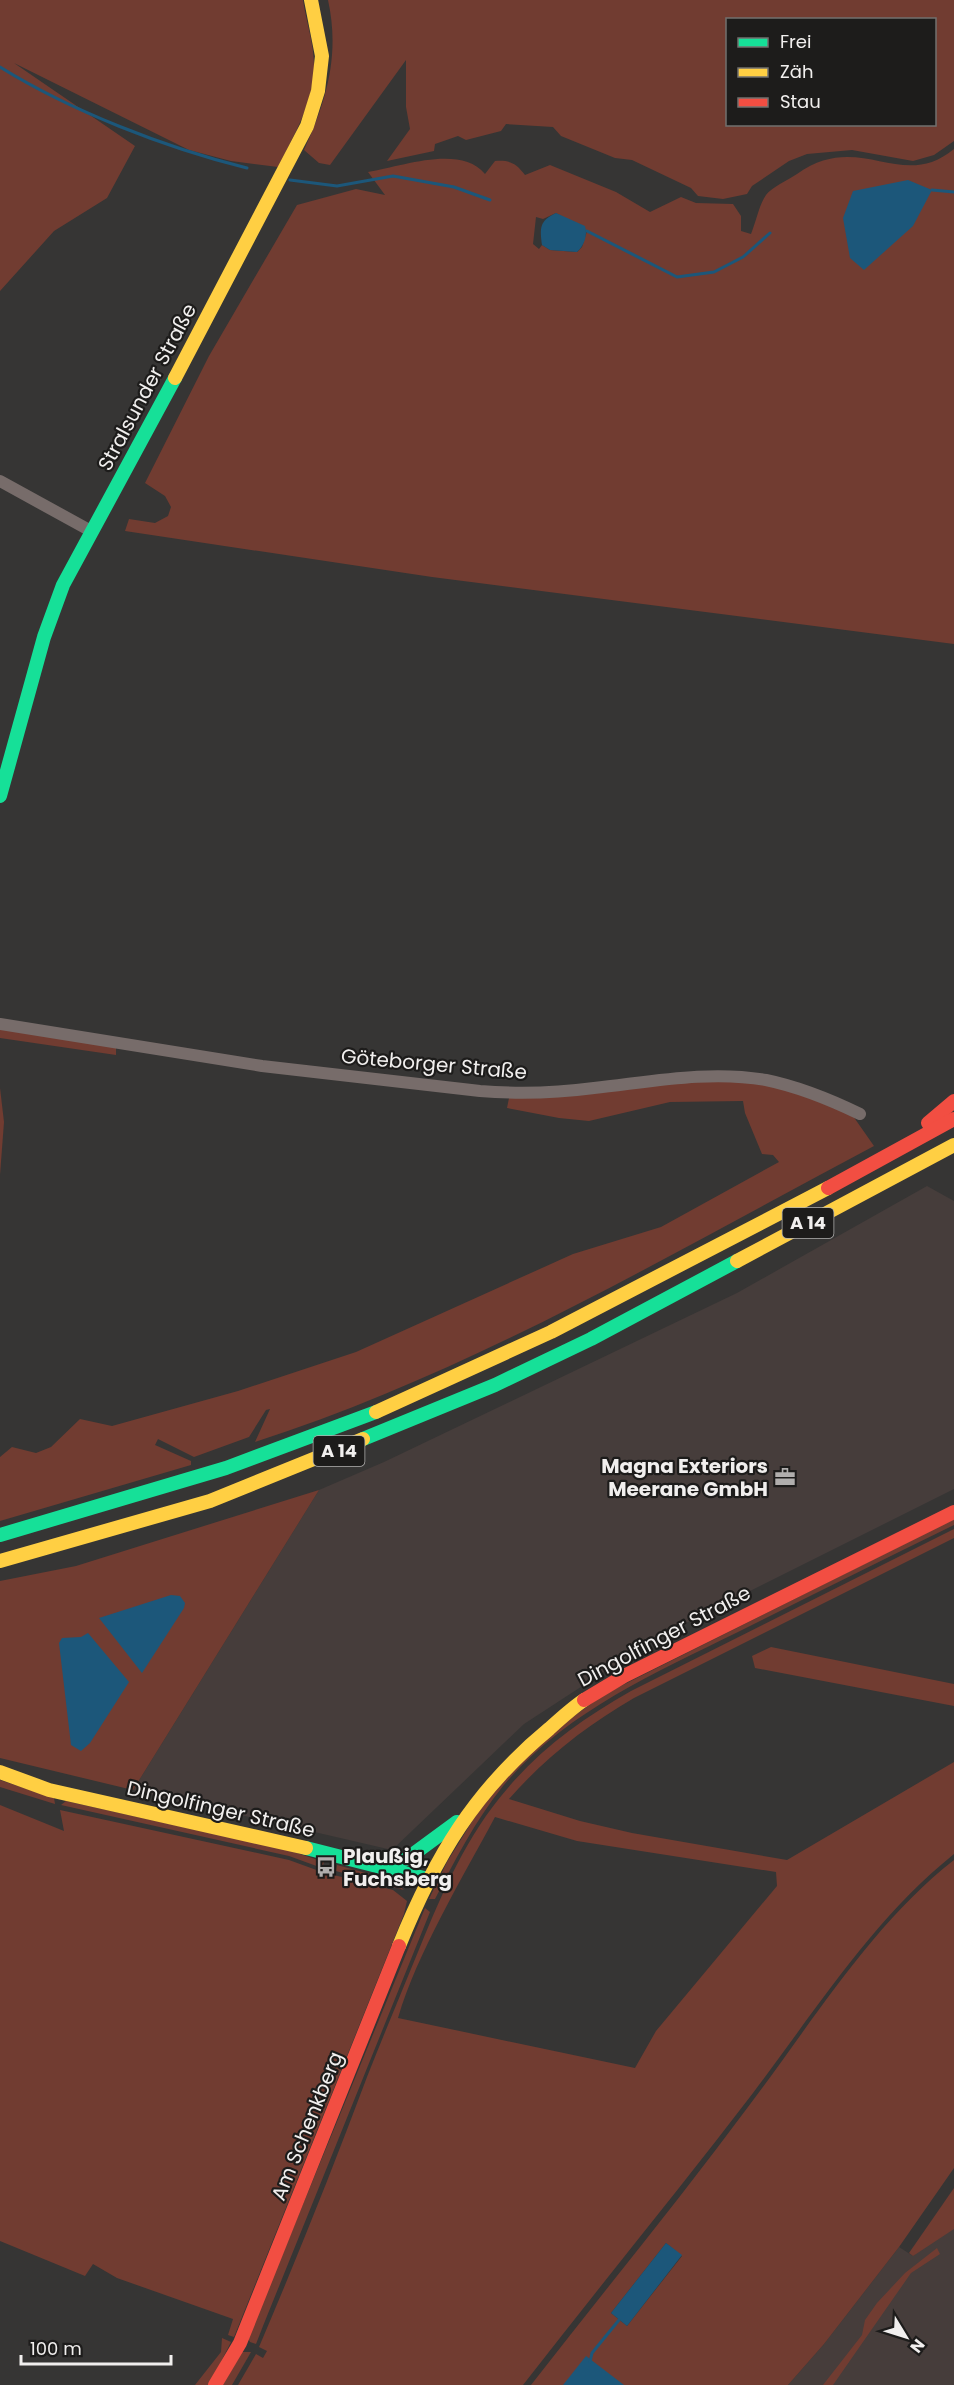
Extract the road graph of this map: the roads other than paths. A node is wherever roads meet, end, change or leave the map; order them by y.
1 (311, 0) edge
2 (0, 481) edge
3 (92, 531) junction
4 (0, 796) edge
5 (0, 1024) edge
6 (954, 1101) edge
7 (860, 1114) dead end
8 (954, 1119) edge
9 (954, 1145) edge
10 (896, 1151) junction
11 (954, 1512) edge
12 (0, 1535) edge
13 (0, 1561) edge
14 (0, 1772) edge
15 (465, 1816) junction
16 (389, 1867) junction
17 (428, 1879) junction
18 (215, 2385) edge

1 - 3 main road, Stralsunder Straße
2 - 3 street
3 - 4 main road, Stralsunder Straße
5 - 7 street, Göteborger Straße
6 - 10 main road
8 - 10 main road, A 14
9 - 13 main road, A 14
10 - 12 main road, A 14
11 - 15 main road, Dingolfinger Straße
14 - 16 main road, Dingolfinger Straße
15 - 16 main road
15 - 17 main road, Dingolfinger Straße
16 - 17 main road, Dingolfinger Straße
17 - 18 main road, Am Schenkberg

